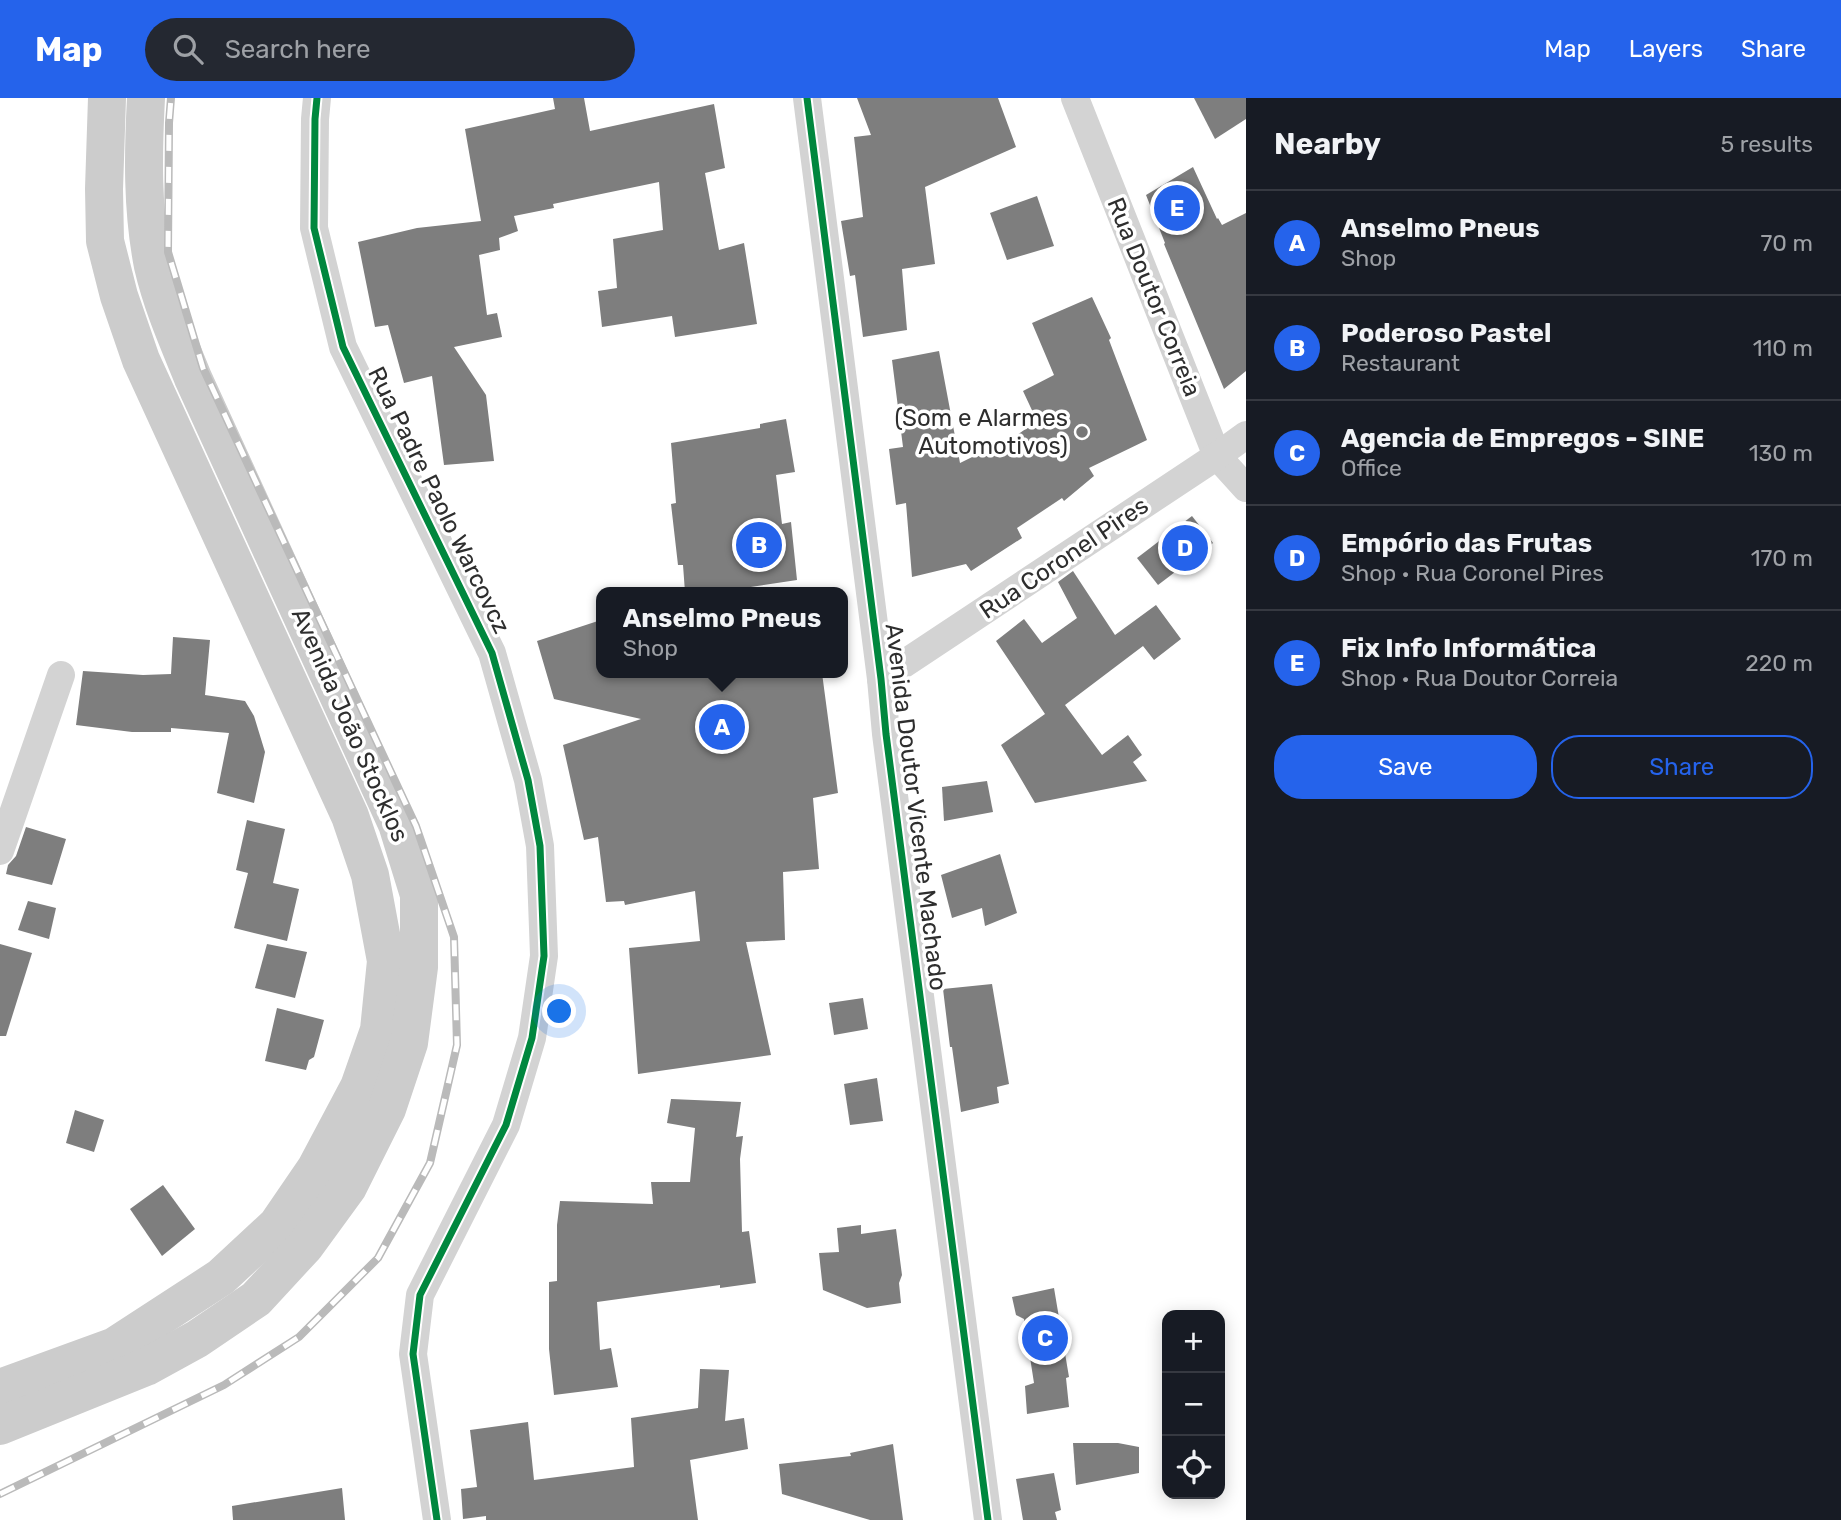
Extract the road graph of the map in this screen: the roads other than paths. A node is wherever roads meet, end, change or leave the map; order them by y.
1 (107, 98) edge
2 (146, 98) edge
3 (317, 98) edge
4 (807, 98) edge
5 (1075, 98) edge
6 (1246, 435) edge
7 (1217, 456) junction
8 (1246, 488) edge
9 (61, 675) dead end
10 (881, 679) junction
11 (0, 851) edge
12 (0, 1388) edge
13 (0, 1426) edge
14 (437, 1520) edge
15 (988, 1520) edge

1 - 12 main road, Avenida João Stocklos
2 - 13 main road, Avenida João Stocklos
3 - 14 street, Rua Padre Paolo Warcovcz
4 - 10 street, Avenida Doutor Vicente Machado
5 - 7 street, Rua Doutor Correia
6 - 7 street, Rua Coronel Pires
7 - 8 street, Rua Doutor Correia
7 - 10 street, Rua Coronel Pires
9 - 11 street
10 - 15 street, Avenida Doutor Vicente Machado

